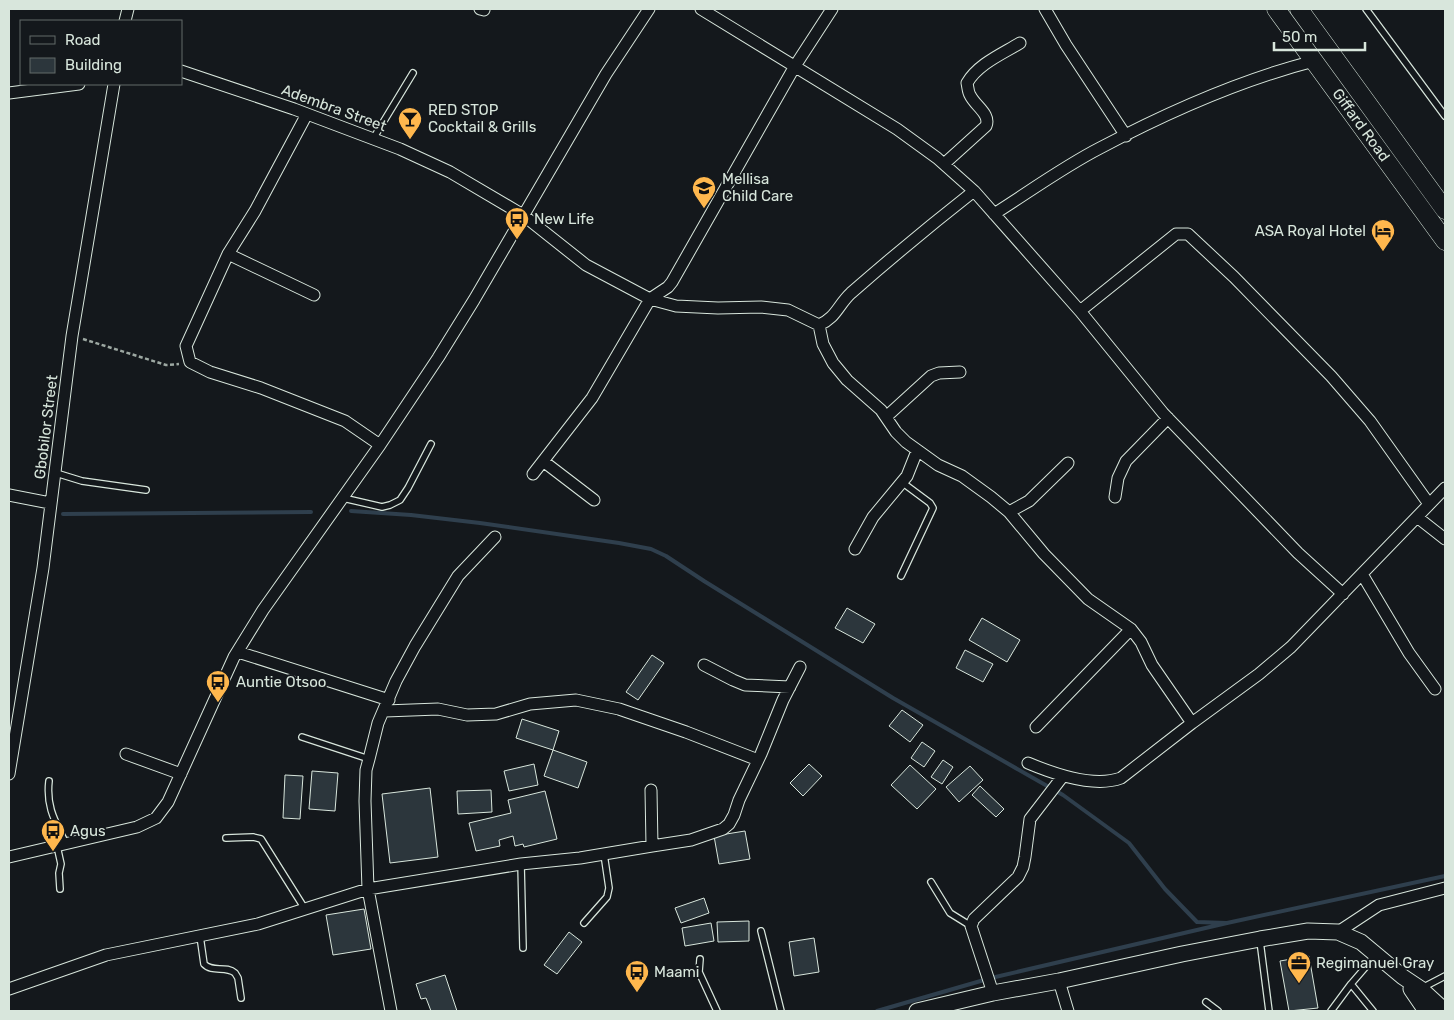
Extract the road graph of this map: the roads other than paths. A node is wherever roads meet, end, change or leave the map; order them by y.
1 (649, 9) edge
2 (701, 9) edge
3 (832, 9) edge
4 (1046, 9) edge
5 (1276, 9) edge
6 (1299, 9) edge
7 (1366, 9) edge
8 (1020, 42) dead end
9 (1314, 61) junction
10 (794, 66) junction
11 (182, 71) edge
12 (413, 73) dead end
13 (72, 85) edge
14 (114, 85) edge
15 (9, 93) edge
16 (307, 114) junction
17 (1445, 116) edge
18 (1126, 136) junction
19 (373, 139) junction
20 (944, 164) junction
21 (974, 191) junction
22 (1445, 210) edge
23 (994, 214) junction
24 (523, 215) junction
25 (1445, 241) edge
26 (228, 254) junction
27 (314, 295) dead end
28 (650, 299) junction
29 (1080, 311) junction
30 (819, 325) junction
31 (960, 372) dead end
32 (886, 417) junction
33 (1168, 418) junction
34 (431, 444) dead end
35 (380, 445) junction
36 (917, 451) junction
37 (543, 461) junction
38 (1068, 463) dead end
39 (56, 473) junction
40 (533, 474) dead end
41 (902, 483) junction
42 (1445, 488) edge
43 (146, 490) dead end
44 (9, 495) edge
45 (1115, 497) dead end
46 (343, 498) junction
47 (594, 500) dead end
48 (50, 503) junction
49 (1430, 504) junction
50 (1009, 512) junction
51 (1417, 517) junction
52 (494, 537) dead end
53 (1445, 539) edge
54 (855, 549) dead end
55 (1362, 574) junction
56 (901, 576) dead end
57 (1343, 594) junction
58 (1131, 628) junction
59 (238, 652) junction
60 (704, 665) dead end
61 (800, 667) dead end
62 (790, 687) junction
63 (1435, 689) dead end
64 (387, 706) junction
65 (1192, 723) junction
66 (1036, 726) dead end
67 (302, 737) dead end
68 (126, 754) dead end
69 (369, 758) junction
70 (758, 760) junction
71 (1028, 763) dead end
72 (9, 774) edge
73 (180, 774) junction
74 (1060, 780) junction
75 (49, 781) dead end
76 (651, 790) dead end
77 (226, 838) dead end
78 (61, 845) junction
79 (652, 846) junction
80 (604, 854) junction
81 (9, 857) edge
82 (521, 864) junction
83 (931, 882) dead end
84 (1445, 888) edge
85 (60, 889) dead end
86 (368, 889) junction
87 (305, 909) junction
88 (584, 923) dead end
89 (971, 926) junction
90 (761, 931) dead end
91 (1338, 932) junction
92 (200, 936) junction
93 (1260, 938) junction
94 (523, 948) dead end
95 (1377, 954) junction
96 (700, 959) dead end
97 (1445, 976) edge
98 (1403, 977) junction
99 (1059, 981) junction
100 (990, 984) junction
101 (1351, 984) junction
102 (9, 989) edge
103 (1420, 989) junction
104 (240, 998) dead end
105 (1206, 1002) dead end
106 (391, 1011) edge
107 (717, 1011) edge
108 (781, 1011) edge
109 (917, 1011) edge
110 (1068, 1011) edge
111 (1218, 1011) edge
112 (1269, 1011) edge
113 (1331, 1011) edge
114 (1373, 1011) edge
115 (1426, 1011) edge
116 (1445, 1011) edge

1 - 24 street
2 - 10 street
3 - 10 street
4 - 18 street
5 - 9 main road, Giffard Road
6 - 22 main road, Giffard Road
7 - 17 lane
8 - 20 street
9 - 18 street
9 - 25 main road, Giffard Road
10 - 20 street
10 - 28 street
11 - 16 street, Adembra Street
12 - 19 lane
13 - 15 street
14 - 39 street, Gbobilor Street
16 - 19 street, Adembra Street
16 - 26 street
18 - 23 street
19 - 24 street, Adembra Street
20 - 21 street
21 - 23 street
21 - 30 street
23 - 29 street
24 - 28 street, Adembra Street
24 - 35 street
26 - 27 street
26 - 35 street
28 - 30 street, Adembra Street
28 - 37 street
29 - 33 street
29 - 49 street
30 - 32 street
31 - 32 street
32 - 36 street
33 - 45 street
33 - 57 street
34 - 46 lane
35 - 46 street
36 - 41 street
36 - 50 street
37 - 40 street
37 - 47 street
38 - 50 street
39 - 43 lane
39 - 48 street, Gbobilor Street
41 - 54 street
41 - 56 lane
42 - 49 street
44 - 48 street
46 - 59 street
48 - 72 street, Gbobilor Street
49 - 51 street
50 - 58 street
51 - 53 street
51 - 55 street
52 - 64 street
55 - 57 street
55 - 63 street
57 - 65 street
58 - 65 street
58 - 66 street
59 - 64 street
59 - 73 street
60 - 62 street
61 - 62 street
62 - 70 street
64 - 69 street
64 - 70 street
65 - 74 street
67 - 69 lane
68 - 73 street
69 - 86 street
70 - 79 street
71 - 74 street
73 - 78 street
74 - 89 street
75 - 78 lane
76 - 79 street
77 - 87 lane
78 - 81 street
78 - 85 lane
79 - 80 street
80 - 82 street
80 - 88 lane
82 - 86 street
82 - 94 lane
83 - 89 lane
84 - 91 street
86 - 87 street
86 - 106 street
87 - 92 street
89 - 100 street
90 - 108 lane
91 - 93 street
91 - 95 street
92 - 102 street
92 - 104 lane
93 - 99 street
93 - 112 lane
95 - 98 street
95 - 101 lane
96 - 107 lane
97 - 103 lane
98 - 103 street
98 - 115 street
99 - 100 street
99 - 110 street
100 - 109 street
101 - 113 lane
101 - 114 lane
103 - 116 street
105 - 111 lane

